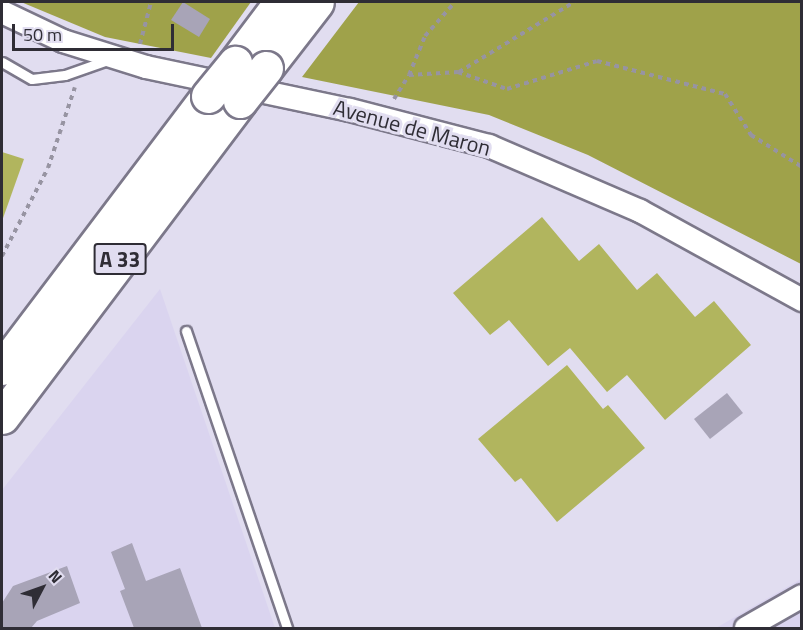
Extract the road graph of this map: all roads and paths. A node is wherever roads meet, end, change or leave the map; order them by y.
1 (151, 2) edge
2 (281, 2) edge
3 (317, 2) edge
4 (454, 2) edge
5 (574, 2) edge
6 (2, 12) edge
7 (138, 51) dead end
8 (113, 58) junction
9 (2, 62) edge
10 (251, 65) junction
11 (80, 71) junction
12 (458, 72) junction
13 (409, 75) junction
14 (224, 99) junction
15 (389, 106) dead end
16 (801, 167) edge
17 (2, 256) edge
18 (801, 300) edge
19 (186, 331) dead end
20 (2, 368) edge
21 (2, 417) edge
22 (801, 596) edge
23 (287, 628) edge
24 (746, 628) edge

1 - 7 path
2 - 10 highway, A 33
3 - 10 highway, A 33
4 - 13 path
5 - 12 path
6 - 8 street, Avenue de Maron
8 - 11 lane
8 - 18 street, Avenue de Maron
9 - 11 lane
10 - 14 highway, A 33, bridge
11 - 17 path
12 - 13 path
12 - 16 path
13 - 15 path
14 - 20 highway, A 33
14 - 21 highway, A 33
19 - 23 lane
22 - 24 street

